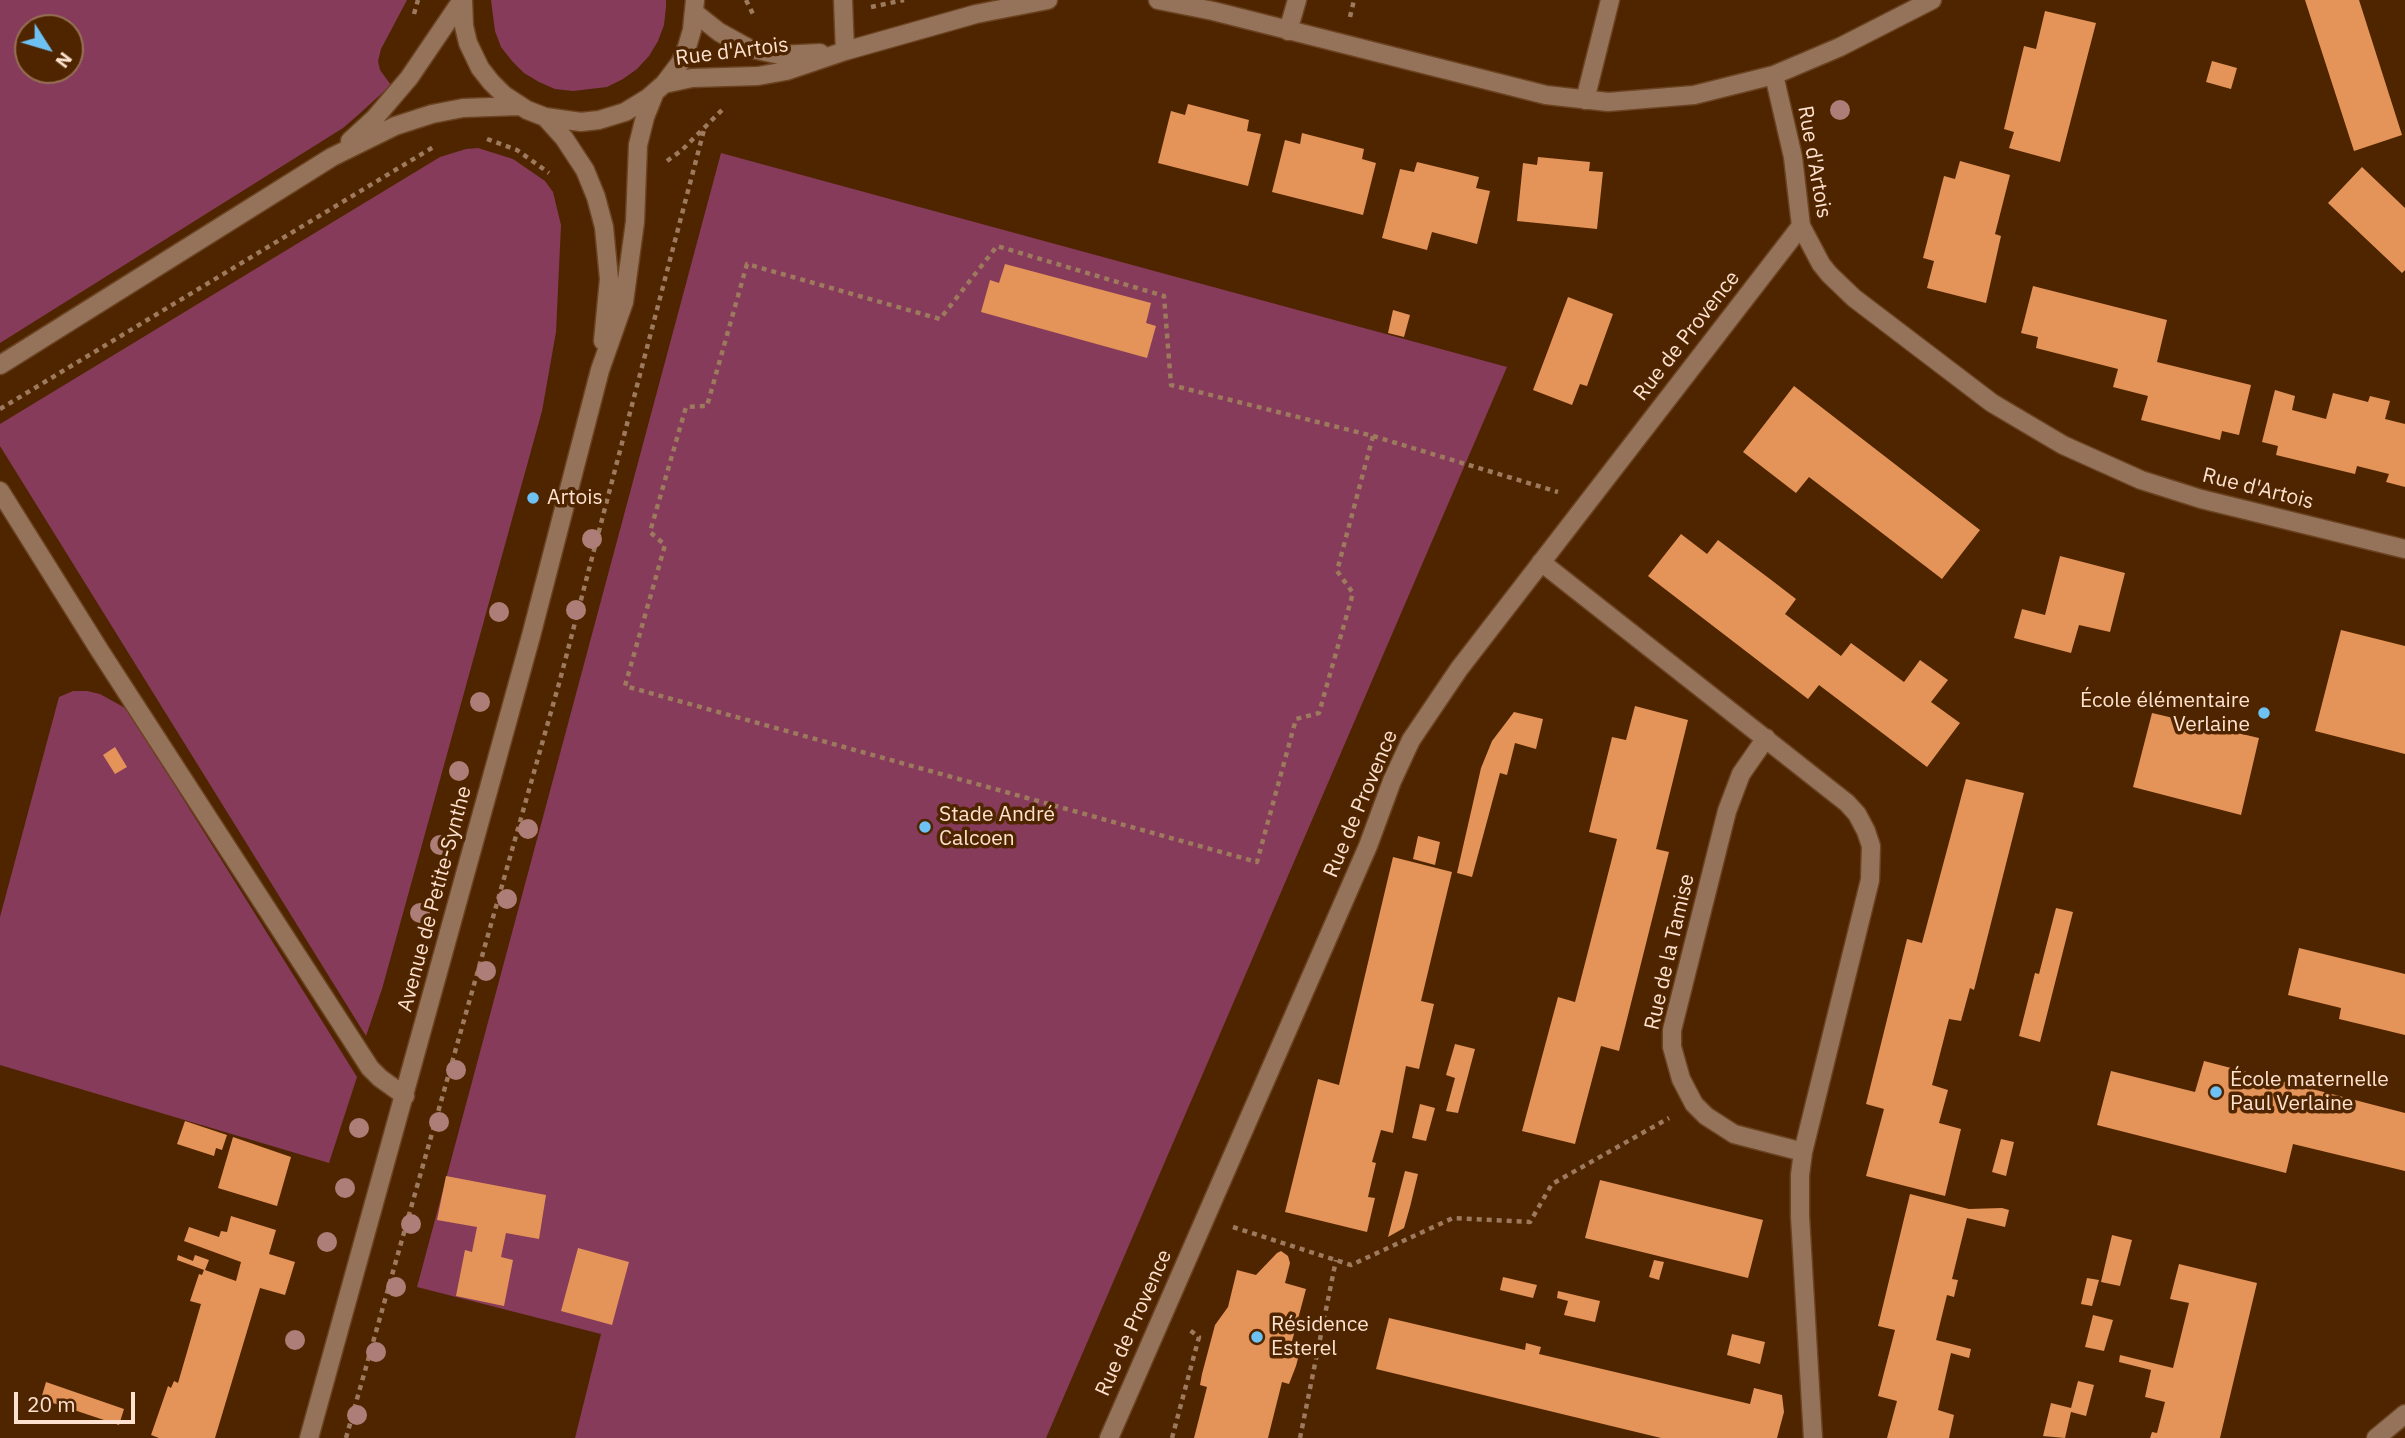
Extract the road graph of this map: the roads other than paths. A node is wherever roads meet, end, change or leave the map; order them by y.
1 (462, 0) edge
2 (844, 0) edge
3 (1048, 0) edge
4 (1158, 0) edge
5 (1297, 0) edge
6 (1610, 0) edge
7 (1932, 0) edge
8 (695, 7) edge
9 (1288, 31) junction
10 (845, 51) junction
11 (1774, 75) junction
12 (660, 88) junction
13 (1585, 100) junction
14 (519, 106) junction
15 (545, 117) junction
16 (332, 157) junction
17 (1801, 226) junction
18 (0, 365) edge
19 (600, 370) junction
20 (0, 491) edge
21 (2405, 549) edge
22 (1541, 562) junction
23 (1766, 738) junction
24 (404, 1096) junction
25 (1802, 1152) junction
26 (2405, 1414) edge
27 (309, 1438) edge
28 (1109, 1438) edge
29 (1813, 1438) edge
30 (2376, 1438) edge

1 - 14 street
1 - 16 street
2 - 10 street
3 - 10 street, Rue d'Artois
4 - 9 street
5 - 9 street
6 - 13 street
7 - 11 street
8 - 10 street, Rue d'Artois
8 - 12 street
9 - 13 street
10 - 12 street, Rue d'Artois
11 - 13 street
11 - 17 street, Rue d'Artois
12 - 15 street
12 - 19 street, Avenue de Petite-Synthe
14 - 15 street
14 - 16 street
15 - 19 street, Avenue de Petite-Synthe
16 - 18 street
17 - 21 street, Rue d'Artois
17 - 22 street, Rue de Provence
19 - 24 street, Avenue de Petite-Synthe
20 - 24 street
22 - 23 street
22 - 28 street, Rue de Provence
23 - 25 street
23 - 25 street, Rue de la Tamise
24 - 27 street, Avenue de Petite-Synthe
25 - 29 street
26 - 30 street

